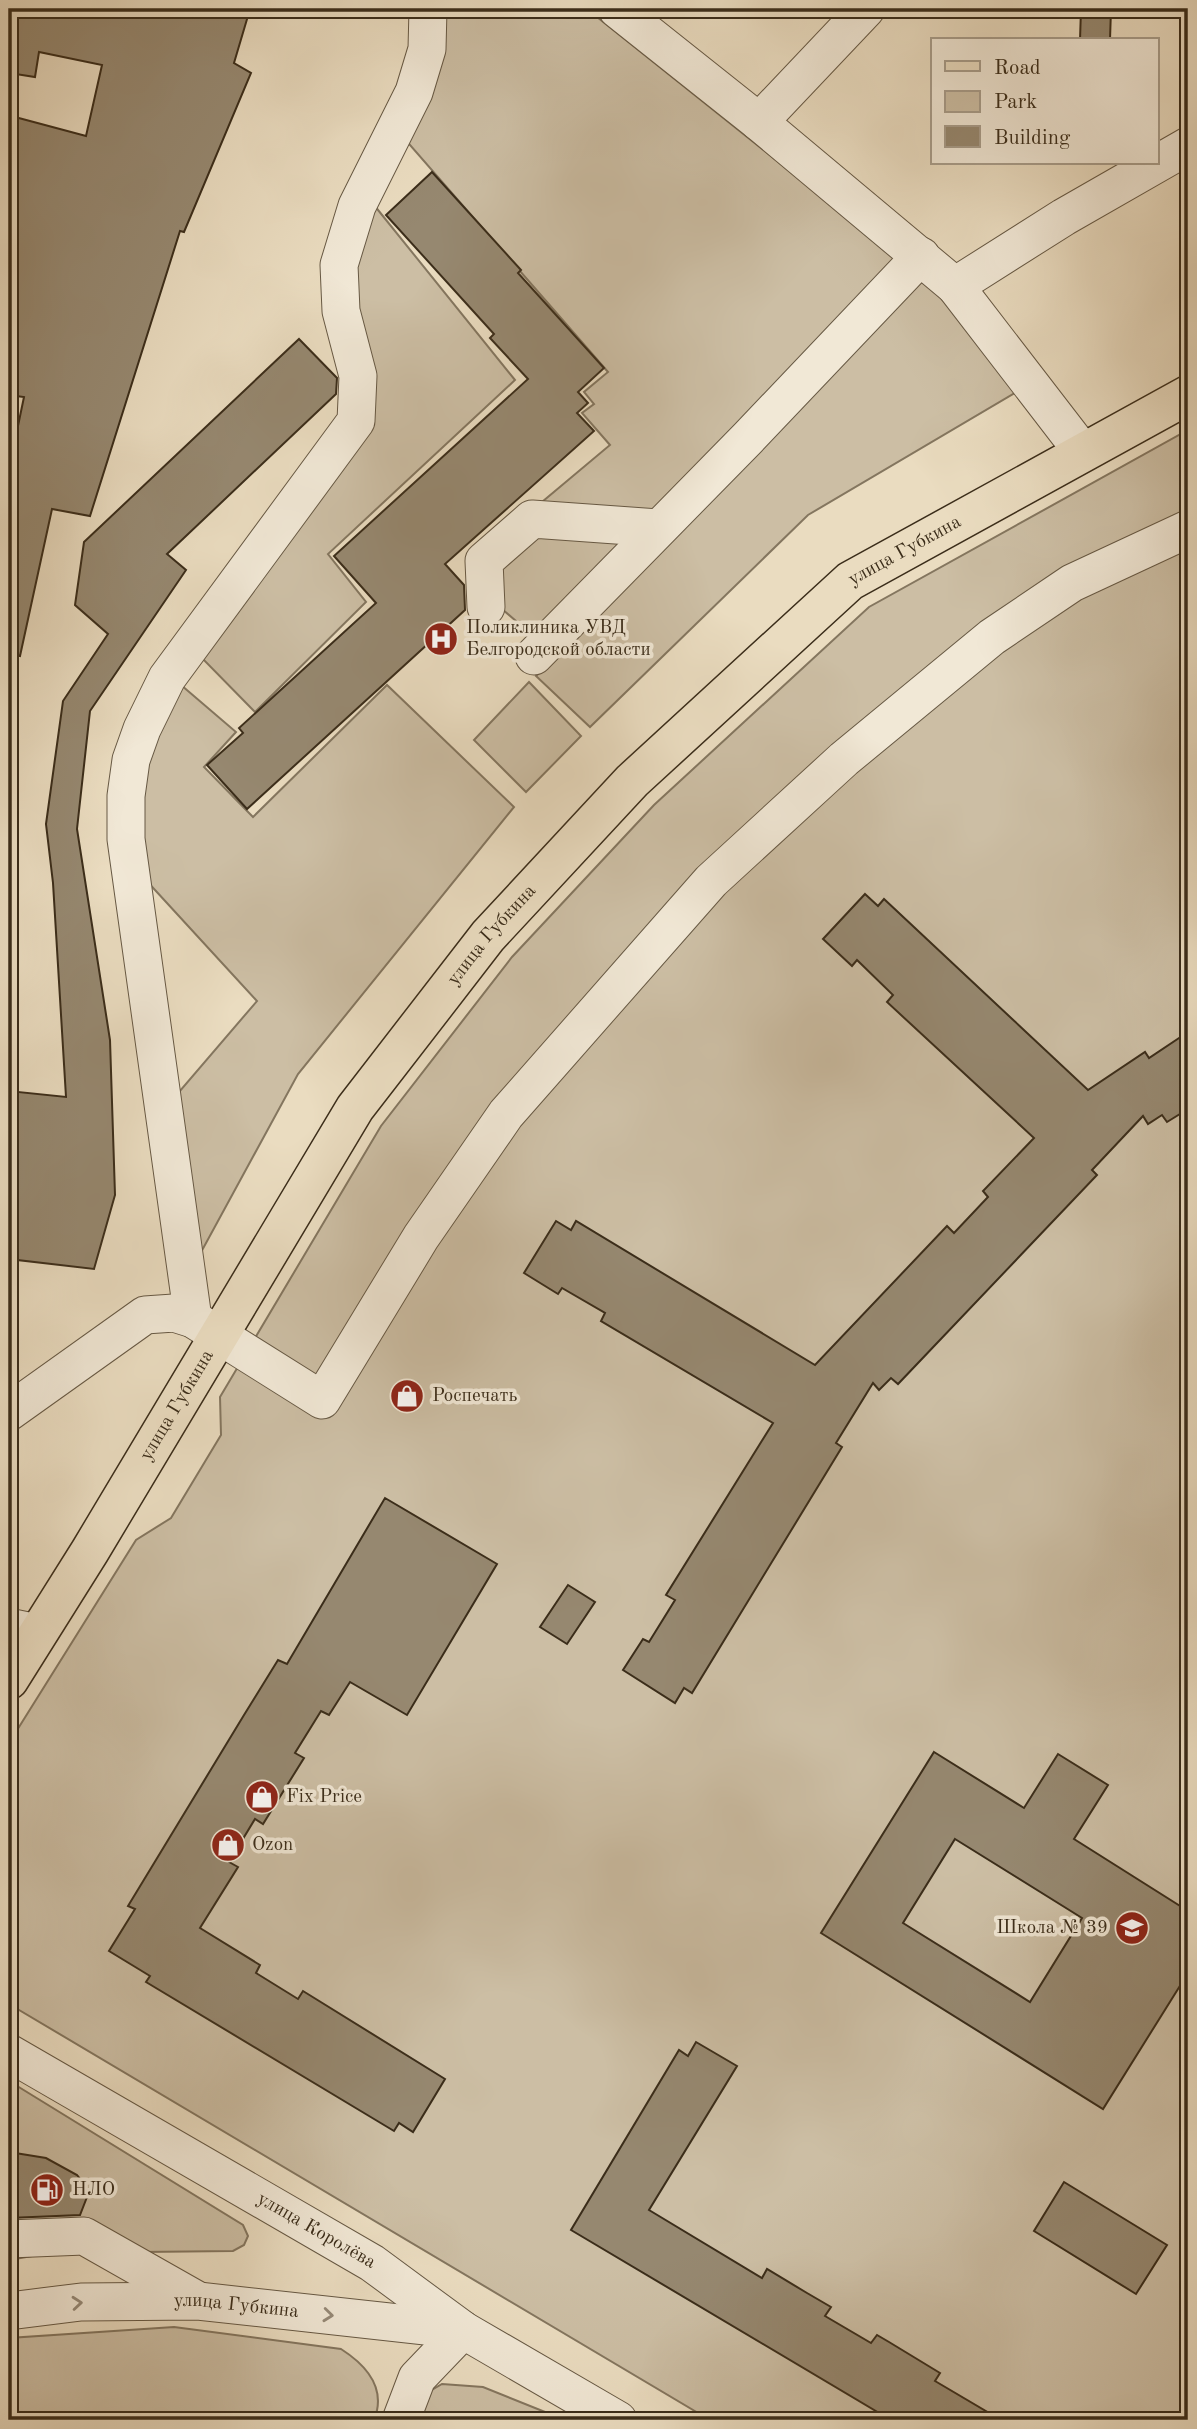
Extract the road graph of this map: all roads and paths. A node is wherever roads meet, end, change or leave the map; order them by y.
1 (428, 9) edge
2 (617, 9) edge
3 (866, 9) edge
4 (759, 122) junction
5 (1188, 146) edge
6 (1158, 163) edge
7 (1157, 164) edge
8 (921, 256) junction
9 (955, 286) junction
10 (1188, 395) edge
11 (1082, 451) junction
12 (658, 528) junction
13 (1188, 529) edge
14 (485, 607) dead end
15 (534, 656) dead end
16 (206, 1327) junction
17 (9, 1412) edge
18 (23, 1630) edge
19 (9, 1680) edge
20 (13, 2065) edge
21 (9, 2239) edge
22 (198, 2301) junction
23 (9, 2311) edge
24 (463, 2330) junction
25 (401, 2420) edge
26 (618, 2420) edge

1 - 16 street
2 - 4 street
3 - 4 street
4 - 8 street
5 - 6 street
7 - 9 street
8 - 9 street
8 - 12 street
9 - 11 street
10 - 11 main road, улица Губкина
11 - 16 main road, улица Губкина
12 - 14 street
12 - 15 street
13 - 16 street
16 - 17 street
16 - 18 main road, улица Губкина
18 - 19 main road, улица Губкина
20 - 24 street, улица Королёва
21 - 22 street
23 -> 22 street, улица Губкина
22 -> 24 street, улица Губкина
24 - 25 street
24 - 26 street, улица Королёва

